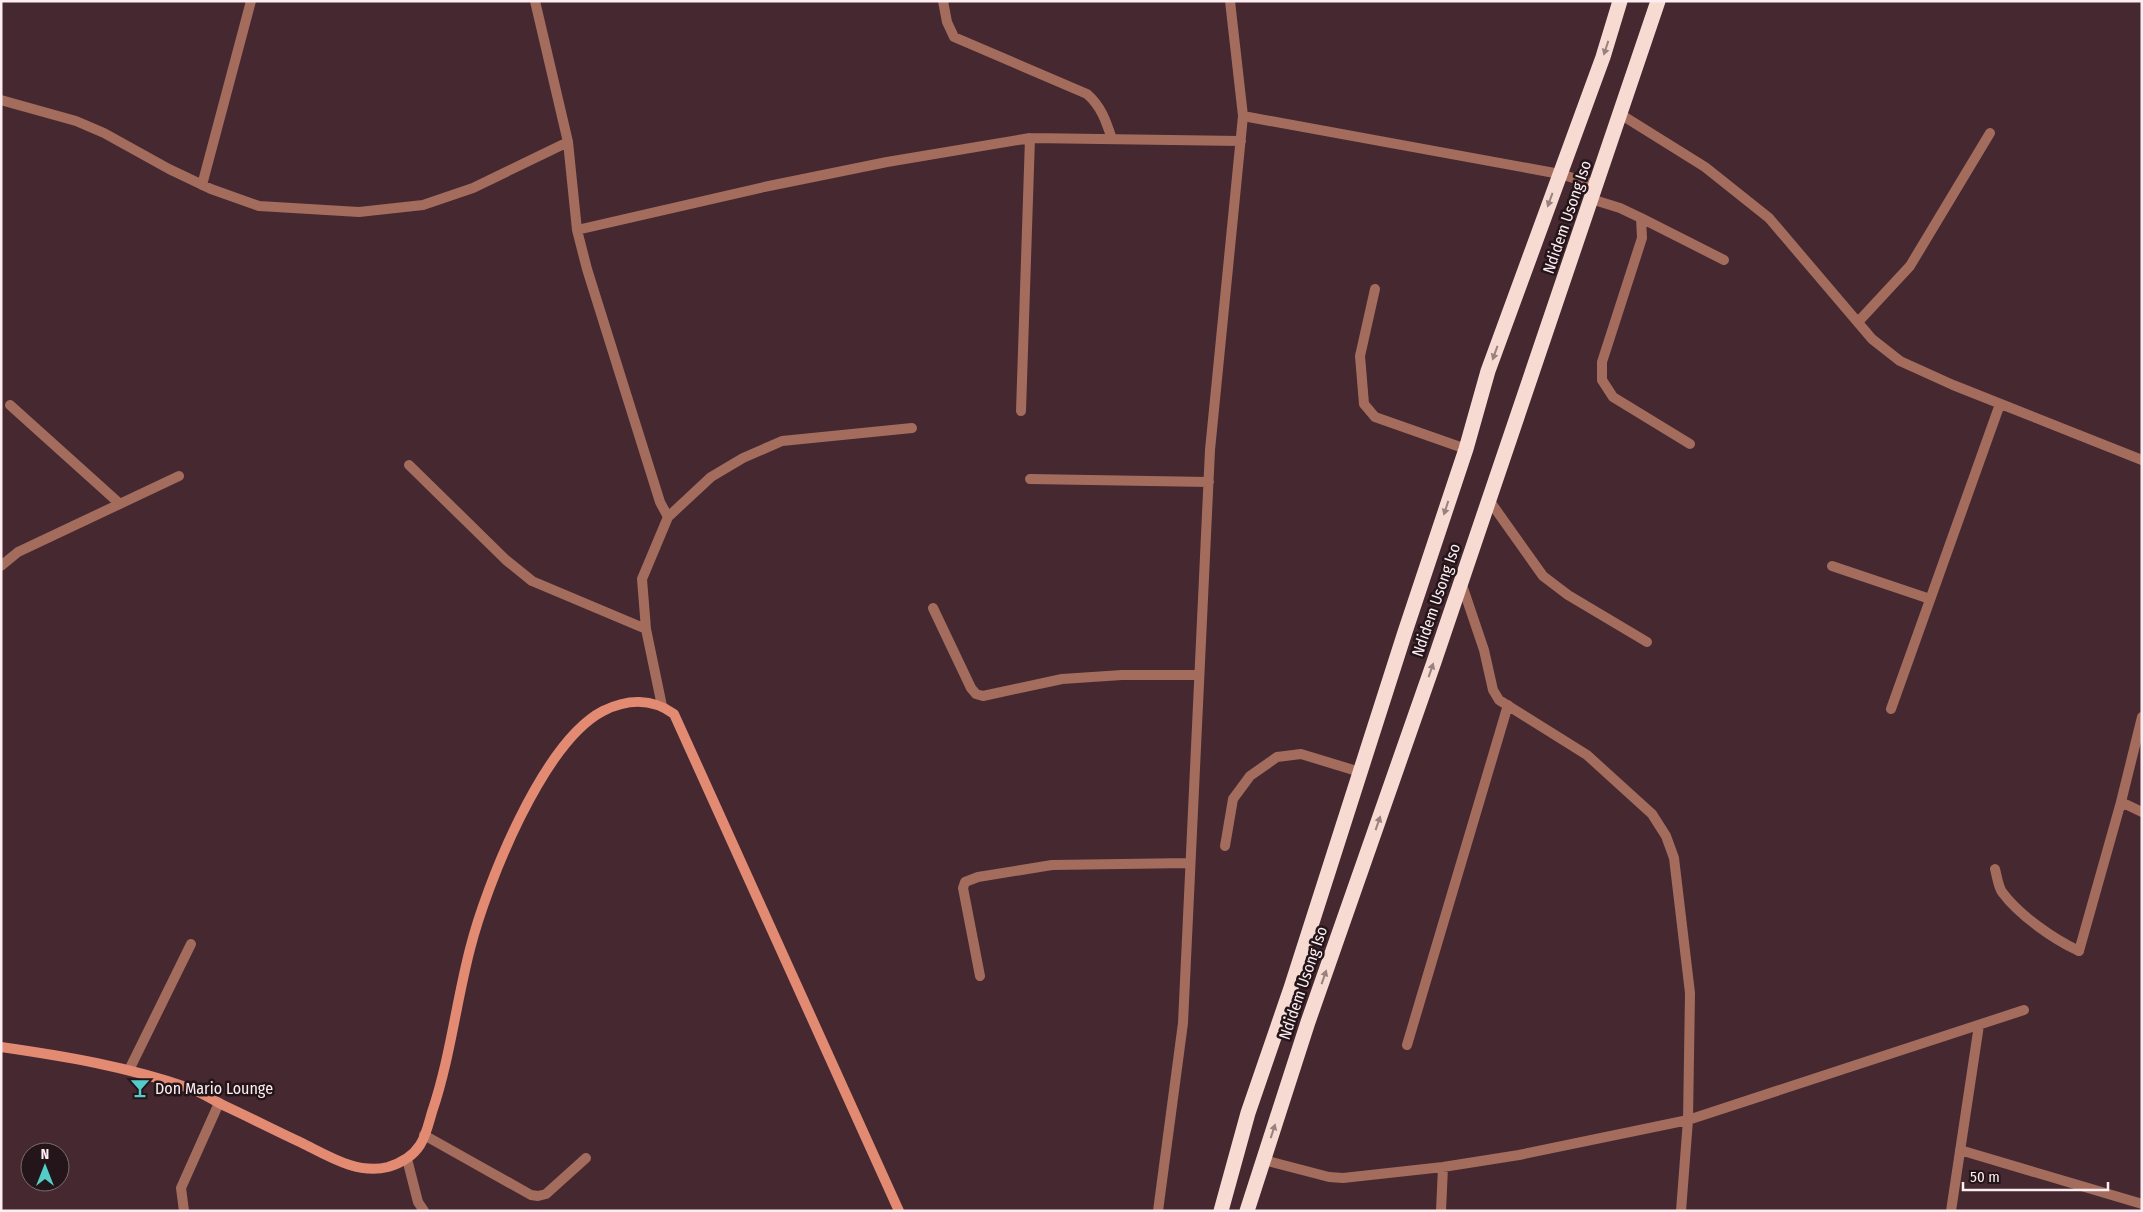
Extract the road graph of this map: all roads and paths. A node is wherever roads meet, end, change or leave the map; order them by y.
1 (251, 1) edge
2 (535, 1) edge
3 (943, 1) edge
4 (1230, 1) edge
5 (1620, 1) edge
6 (1658, 1) edge
7 (1, 100) edge
8 (1620, 114) junction
9 (1243, 116) junction
10 (1990, 132) dead end
11 (1030, 138) junction
12 (1112, 139) junction
13 (1241, 141) junction
14 (568, 142) junction
15 (1560, 174) junction
16 (202, 185) junction
17 (1594, 192) junction
18 (1641, 218) junction
19 (577, 230) junction
20 (1724, 260) dead end
21 (1375, 290) dead end
22 (1858, 322) junction
23 (2000, 404) junction
24 (10, 405) dead end
25 (1021, 410) dead end
26 (912, 428) dead end
27 (1690, 444) dead end
28 (1466, 449) junction
29 (2142, 460) edge
30 (409, 465) dead end
31 (179, 476) dead end
32 (1030, 479) dead end
33 (1209, 482) junction
34 (1489, 500) junction
35 (120, 504) junction
36 (668, 517) junction
37 (1, 566) edge
38 (1832, 566) dead end
39 (1461, 581) junction
40 (1930, 600) junction
41 (933, 608) dead end
42 (646, 629) junction
43 (1647, 642) dead end
44 (1199, 675) junction
45 (662, 706) junction
46 (1508, 706) junction
47 (1891, 709) dead end
48 (2142, 717) edge
49 (1360, 772) junction
50 (2121, 802) junction
51 (2142, 812) edge
52 (1225, 846) dead end
53 (1190, 863) junction
54 (1995, 870) dead end
55 (191, 944) dead end
56 (980, 976) dead end
57 (2024, 1010) dead end
58 (1979, 1025) junction
59 (1406, 1045) dead end
60 (1, 1047) edge
61 (129, 1070) junction
62 (219, 1103) junction
63 (1688, 1120) junction
64 (424, 1135) junction
65 (1960, 1150) junction
66 (586, 1158) dead end
67 (407, 1159) junction
68 (1264, 1160) junction
69 (1444, 1167) junction
70 (2142, 1204) edge
71 (184, 1211) edge
72 (424, 1211) edge
73 (899, 1211) edge
74 (1158, 1211) edge
75 (1221, 1211) edge
76 (1248, 1211) edge
77 (1441, 1211) edge
78 (1681, 1211) edge
79 (1951, 1211) edge

1 - 16 street
2 - 14 street
3 - 12 street
4 - 9 street
5 -> 15 highway, Ndidem Usong Iso
6 - 8 highway, Ndidem Usong Iso
7 - 16 street
8 - 17 highway, Ndidem Usong Iso
8 - 22 street
9 - 13 street
9 - 15 street
10 - 22 street
11 - 12 street
11 - 19 street
11 - 25 street
12 - 13 street
13 - 33 street
14 - 16 street
14 - 19 street
15 - 17 street
15 -> 28 highway, Ndidem Usong Iso
17 - 18 street
17 - 34 highway, Ndidem Usong Iso
18 - 20 street
18 - 27 street
19 - 36 street
21 - 28 street
22 - 23 street
23 - 29 street
23 - 40 street
24 - 35 street
26 - 36 street
28 -> 49 highway, Ndidem Usong Iso
30 - 42 street
31 - 35 street
32 - 33 street
33 - 44 street
34 - 39 highway, Ndidem Usong Iso
34 - 43 street
35 - 37 street
36 - 42 street
38 - 40 street
39 - 46 street
68 -> 39 highway, Ndidem Usong Iso
40 - 47 street
41 - 44 street
42 - 45 street
44 - 53 street
45 - 64 street
45 - 73 street
46 - 59 street
46 - 63 street
48 - 50 street
49 - 52 street
49 - 75 highway, Ndidem Usong Iso
50 - 51 street
50 - 54 street
53 - 56 street
53 - 74 street
55 - 61 street
57 - 58 street
58 - 63 street
58 - 65 street
60 - 61 street
61 - 62 street
62 - 67 street
62 - 71 street
63 - 69 street
63 - 78 street
64 - 66 street
64 - 67 street
65 - 70 street
65 - 79 street
67 - 72 street
68 - 69 street
68 - 76 highway, Ndidem Usong Iso
69 - 77 street

